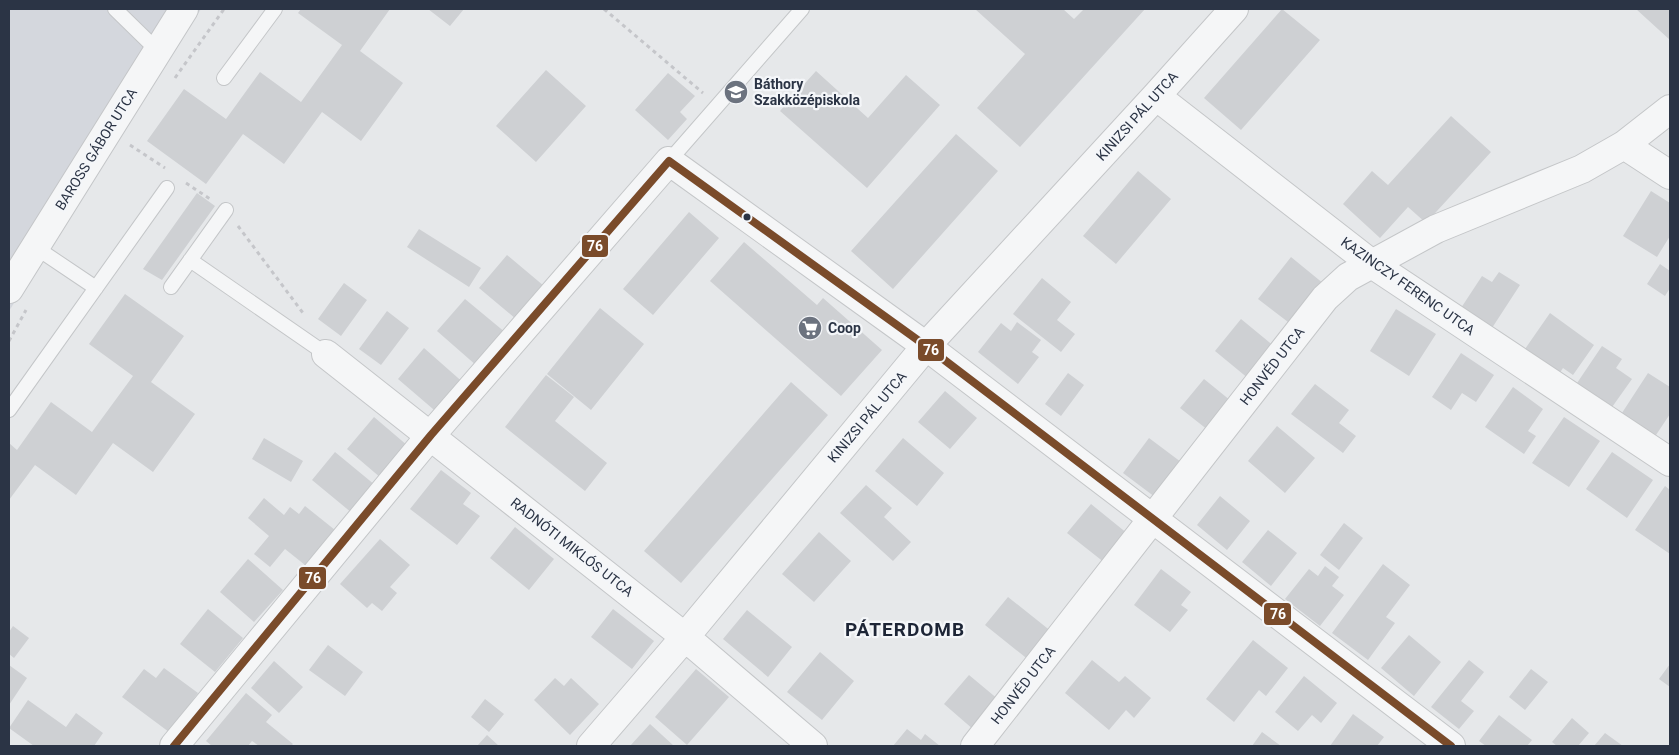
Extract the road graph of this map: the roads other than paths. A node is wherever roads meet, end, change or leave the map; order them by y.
1 (115, 9) edge
2 (184, 9) edge
3 (276, 9) edge
4 (802, 9) edge
5 (1234, 9) edge
6 (158, 51) junction
7 (224, 78) dead end
8 (1156, 96) junction
9 (1670, 109) edge
10 (1624, 145) junction
11 (669, 161) junction
12 (1670, 175) edge
13 (167, 188) dead end
14 (229, 215) road end
15 (35, 246) junction
16 (190, 260) junction
17 (1372, 264) junction
18 (171, 287) dead end
19 (96, 288) junction
20 (9, 289) edge
21 (926, 346) junction
22 (326, 354) joint
23 (9, 410) edge
24 (431, 435) junction
25 (1670, 462) edge
26 (1153, 519) junction
27 (685, 637) junction
28 (174, 746) edge
29 (591, 746) edge
30 (813, 746) edge
31 (975, 746) edge
32 (1451, 746) edge

1 - 6 lane
2 - 6 street, BAROSS GÁBOR UTCA
3 - 7 lane
4 - 11 lane
5 - 8 street, KINIZSI PÁL UTCA
6 - 15 street, BAROSS GÁBOR UTCA
8 - 17 street, KAZINCZY FERENC UTCA
8 - 21 street, KINIZSI PÁL UTCA
9 - 10 street, HONVÉD UTCA
10 - 12 street
10 - 17 street, HONVÉD UTCA
11 - 21 street
11 - 24 street
13 - 19 lane
14 - 16 lane
15 - 19 lane
15 - 20 street, BAROSS GÁBOR UTCA
16 - 18 lane
16 - 22 lane
17 - 25 street, KAZINCZY FERENC UTCA
17 - 26 street, HONVÉD UTCA
19 - 23 lane
21 - 26 street
21 - 27 street, KINIZSI PÁL UTCA
22 - 24 street, RADNÓTI MIKLÓS UTCA
24 - 27 street, RADNÓTI MIKLÓS UTCA
24 - 28 street
26 - 31 street, HONVÉD UTCA
26 - 32 street
27 - 29 street, KINIZSI PÁL UTCA
27 - 30 street, RADNÓTI MIKLÓS UTCA

